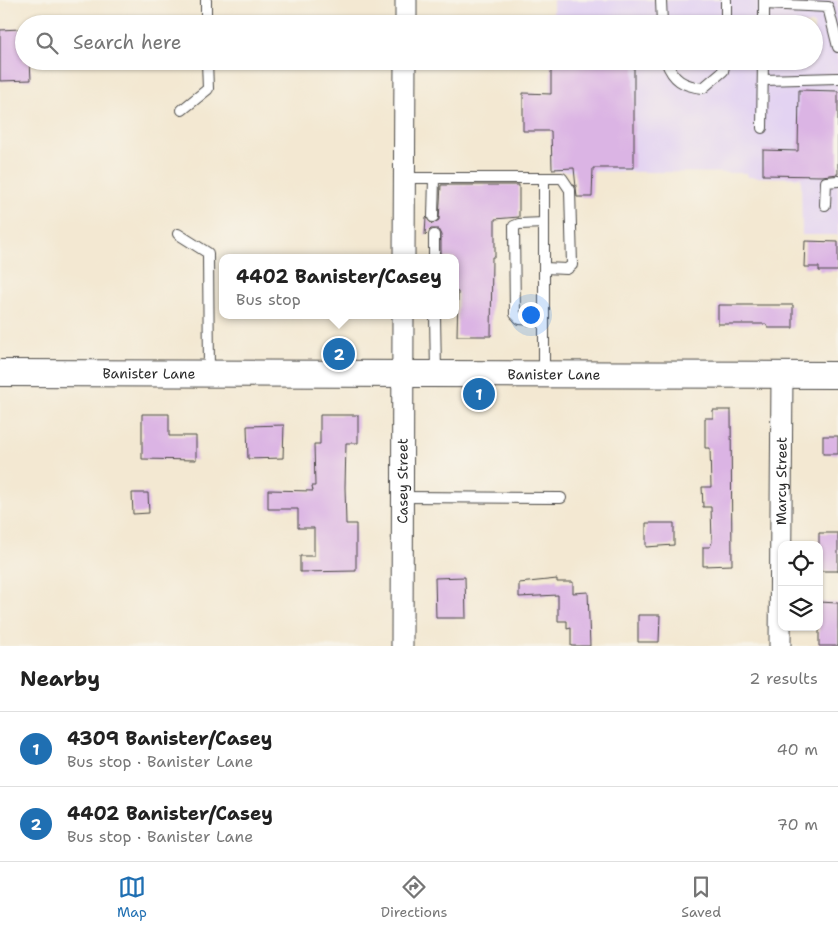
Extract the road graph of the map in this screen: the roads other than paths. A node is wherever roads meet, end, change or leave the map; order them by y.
1 (206, 0) edge
2 (406, 0) edge
3 (662, 0) edge
4 (726, 0) edge
5 (764, 2) edge
6 (206, 15) edge
7 (406, 15) edge
8 (662, 15) edge
9 (726, 15) edge
10 (764, 15) edge
11 (838, 47) edge
12 (207, 70) edge
13 (405, 70) edge
14 (670, 70) edge
15 (723, 70) edge
16 (763, 70) edge
17 (838, 78) edge
18 (763, 80) junction
19 (182, 110) dead end
20 (762, 128) dead end
21 (404, 178) junction
22 (434, 178) junction
23 (544, 178) junction
24 (838, 181) edge
25 (825, 205) dead end
26 (433, 217) dead end
27 (544, 223) junction
28 (178, 234) dead end
29 (434, 235) dead end
30 (404, 254) edge
31 (434, 254) edge
32 (544, 268) junction
33 (403, 319) edge
34 (435, 319) edge
35 (544, 321) junction
36 (0, 373) edge
37 (209, 374) junction
38 (403, 374) junction
39 (436, 374) junction
40 (544, 374) junction
41 (782, 375) junction
42 (838, 375) edge
43 (403, 497) junction
44 (561, 498) dead end
45 (402, 646) edge
46 (780, 646) edge

1 - 6 lane
2 - 7 street
3 - 8 lane
4 - 9 lane
5 - 10 lane
5 - 11 lane
12 - 19 lane
13 - 21 street
14 - 15 lane
16 - 18 lane
17 - 18 lane
18 - 20 lane
21 - 22 lane
21 - 30 street
22 - 23 lane
22 - 26 lane
23 - 27 lane
23 - 32 lane
24 - 25 lane
27 - 32 lane
27 - 35 lane
28 - 37 lane
29 - 31 lane
32 - 35 lane
33 - 38 street, Casey Street
34 - 39 lane
35 - 40 lane
36 - 37 street, Banister Lane
37 - 38 street, Banister Lane
38 - 39 street, Banister Lane
38 - 43 street, Casey Street
39 - 40 street, Banister Lane
40 - 41 street, Banister Lane
41 - 42 street, Banister Lane
41 - 46 street, Marcy Street
43 - 44 lane
43 - 45 street, Casey Street

